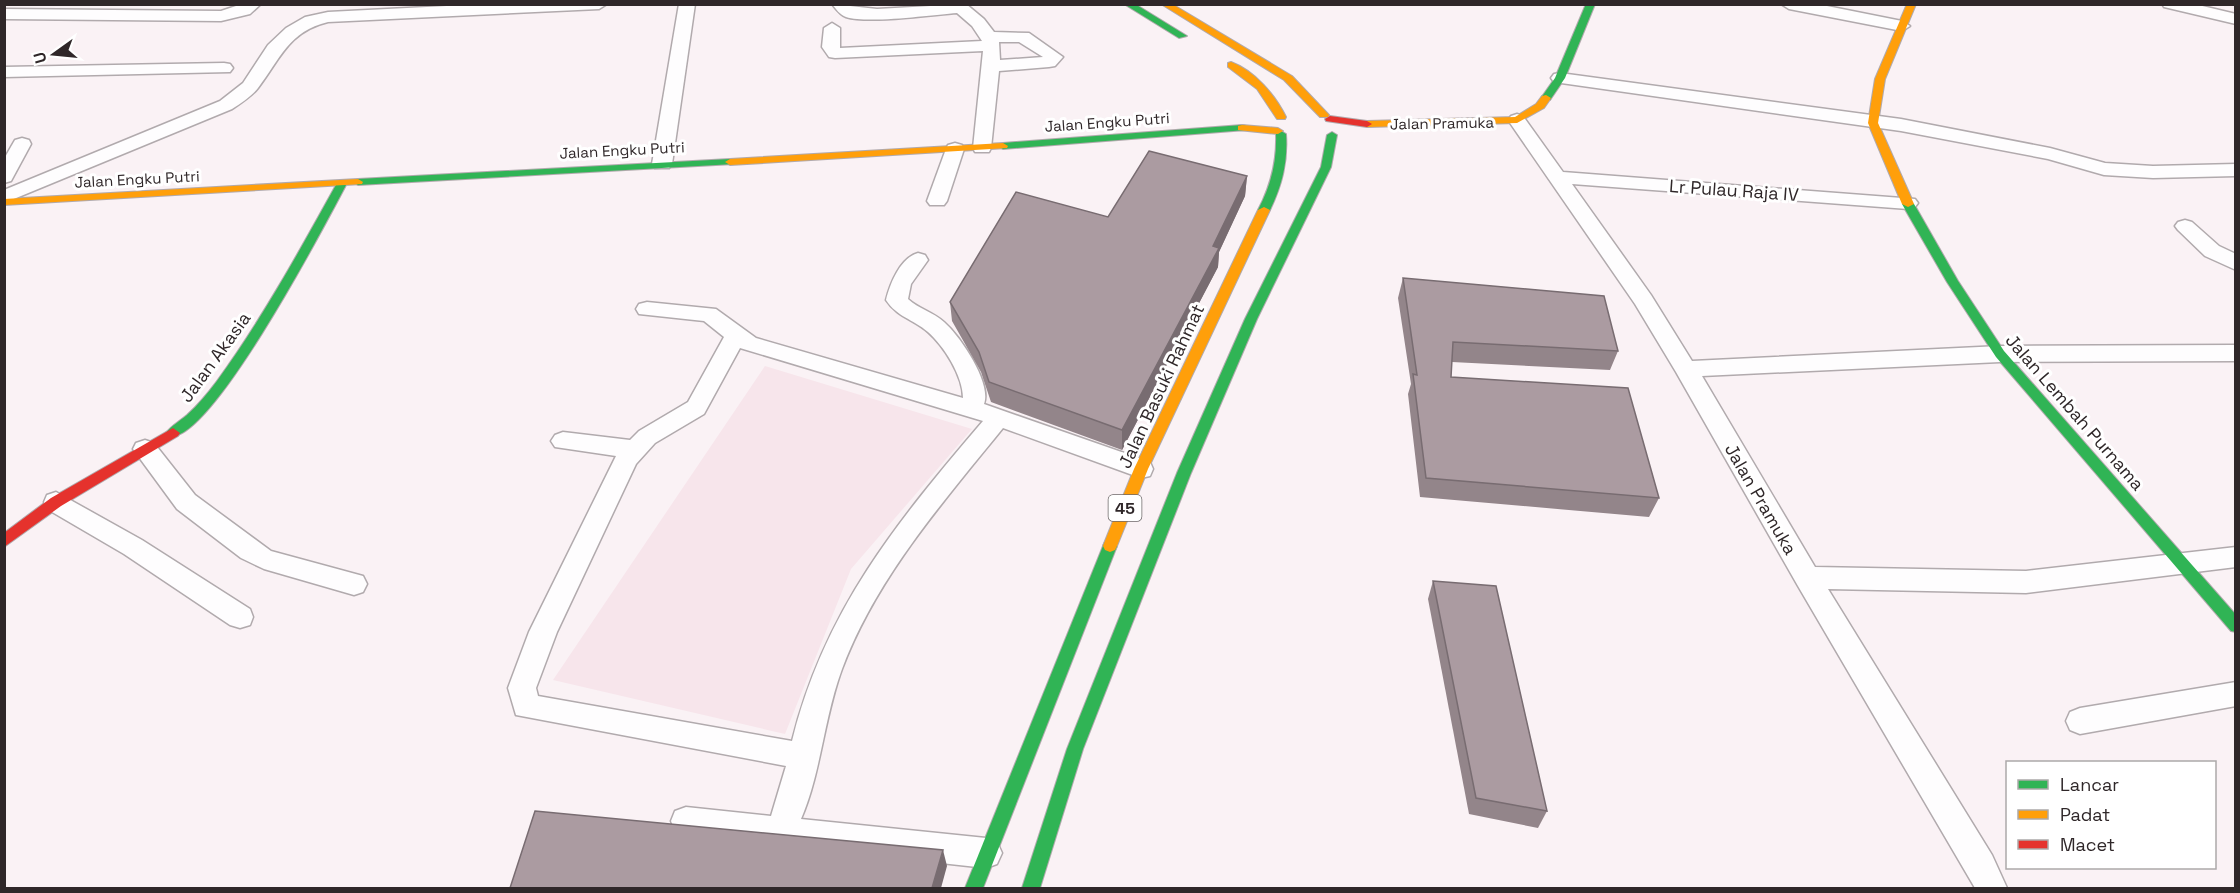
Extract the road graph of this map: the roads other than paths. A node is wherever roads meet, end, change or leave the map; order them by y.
1 (253, 4) edge
2 (599, 4) edge
3 (687, 4) edge
4 (840, 4) edge
5 (1128, 4) edge
6 (1164, 4) edge
7 (1591, 4) edge
8 (1789, 4) edge
9 (1912, 4) edge
10 (2170, 4) edge
11 (956, 6) edge
12 (505, 7) edge
13 (374, 10) edge
14 (4, 14) edge
15 (2235, 19) edge
16 (1902, 26) junction
17 (832, 28) dead end
18 (990, 42) junction
19 (1196, 44) dead end
20 (1215, 56) dead end
21 (990, 66) junction
22 (224, 68) dead end
23 (4, 72) edge
24 (1560, 78) junction
25 (1517, 120) junction
26 (1873, 123) junction
27 (1281, 129) junction
28 (1328, 129) junction
29 (22, 144) dead end
30 (982, 148) junction
31 (955, 149) junction
32 (662, 164) junction
33 (2235, 170) edge
34 (4, 177) edge
35 (1560, 178) junction
36 (341, 185) junction
37 (4, 200) edge
38 (937, 201) dead end
39 (1908, 203) junction
40 (2186, 226) dead end
41 (918, 260) dead end
42 (2235, 263) edge
43 (647, 309) dead end
44 (736, 336) junction
45 (2235, 353) edge
46 (2000, 354) junction
47 (1686, 369) junction
48 (970, 408) junction
49 (999, 417) junction
50 (563, 441) dead end
51 (145, 449) junction
52 (635, 449) junction
53 (1141, 469) junction
54 (56, 502) junction
55 (4, 541) edge
56 (2235, 557) edge
57 (2184, 565) junction
58 (1807, 578) junction
59 (354, 584) dead end
60 (240, 617) dead end
61 (2235, 626) edge
62 (2235, 694) edge
63 (2080, 721) dead end
64 (803, 756) junction
65 (686, 821) dead end
66 (780, 829) junction
67 (986, 853) junction
68 (974, 888) edge
69 (1030, 888) edge
70 (1991, 888) edge

1 - 14 street
2 - 12 street
3 - 32 street
4 - 11 street
5 - 19 main road
6 - 28 main road
7 - 24 main road, Jalan Pramuka
8 - 16 street
9 - 16 main road
10 - 15 street
11 - 18 street
12 - 13 street
13 - 37 street
16 - 26 main road
17 - 18 street
18 - 21 street
18 - 21 street
20 - 27 main road, Jalan Basuki Rahmat / 45
21 - 30 street
22 - 23 street
24 - 25 main road, Jalan Pramuka
24 - 26 street
25 - 28 main road, Jalan Pramuka
25 - 35 street, Jalan Pramuka
26 - 33 street
26 - 39 main road, Jalan Lembah Purnama
27 - 28 main road
27 - 30 main road, Jalan Engku Putri
27 - 53 main road, Jalan Basuki Rahmat / 45
28 - 69 main road, 45
29 - 34 street
30 - 31 main road, Jalan Engku Putri
31 - 32 main road, Jalan Engku Putri
31 - 38 street
32 - 36 main road, Jalan Engku Putri
35 - 39 street, Lr Pulau Raja IV
35 - 47 street, Jalan Pramuka
36 - 37 main road, Jalan Engku Putri
36 - 51 main road, Jalan Akasia
39 - 46 main road, Jalan Lembah Purnama
40 - 42 street
41 - 48 street
43 - 44 street
44 - 48 street
44 - 52 street
45 - 46 street
46 - 47 street
46 - 57 main road, Jalan Lembah Purnama
47 - 58 street, Jalan Pramuka
48 - 49 street
49 - 53 street
49 - 64 street
50 - 52 street
51 - 54 main road, Jalan Akasia
51 - 59 street
52 - 64 street
53 - 67 main road, Jalan Basuki Rahmat / 45
54 - 55 main road, Jalan Akasia
54 - 60 street
56 - 57 street
57 - 58 street
57 - 61 main road, Jalan Lembah Purnama
58 - 70 street, Jalan Pramuka
62 - 63 street
64 - 66 street
65 - 66 street
66 - 67 street
67 - 68 main road, Jalan Basuki Rahmat / 45

